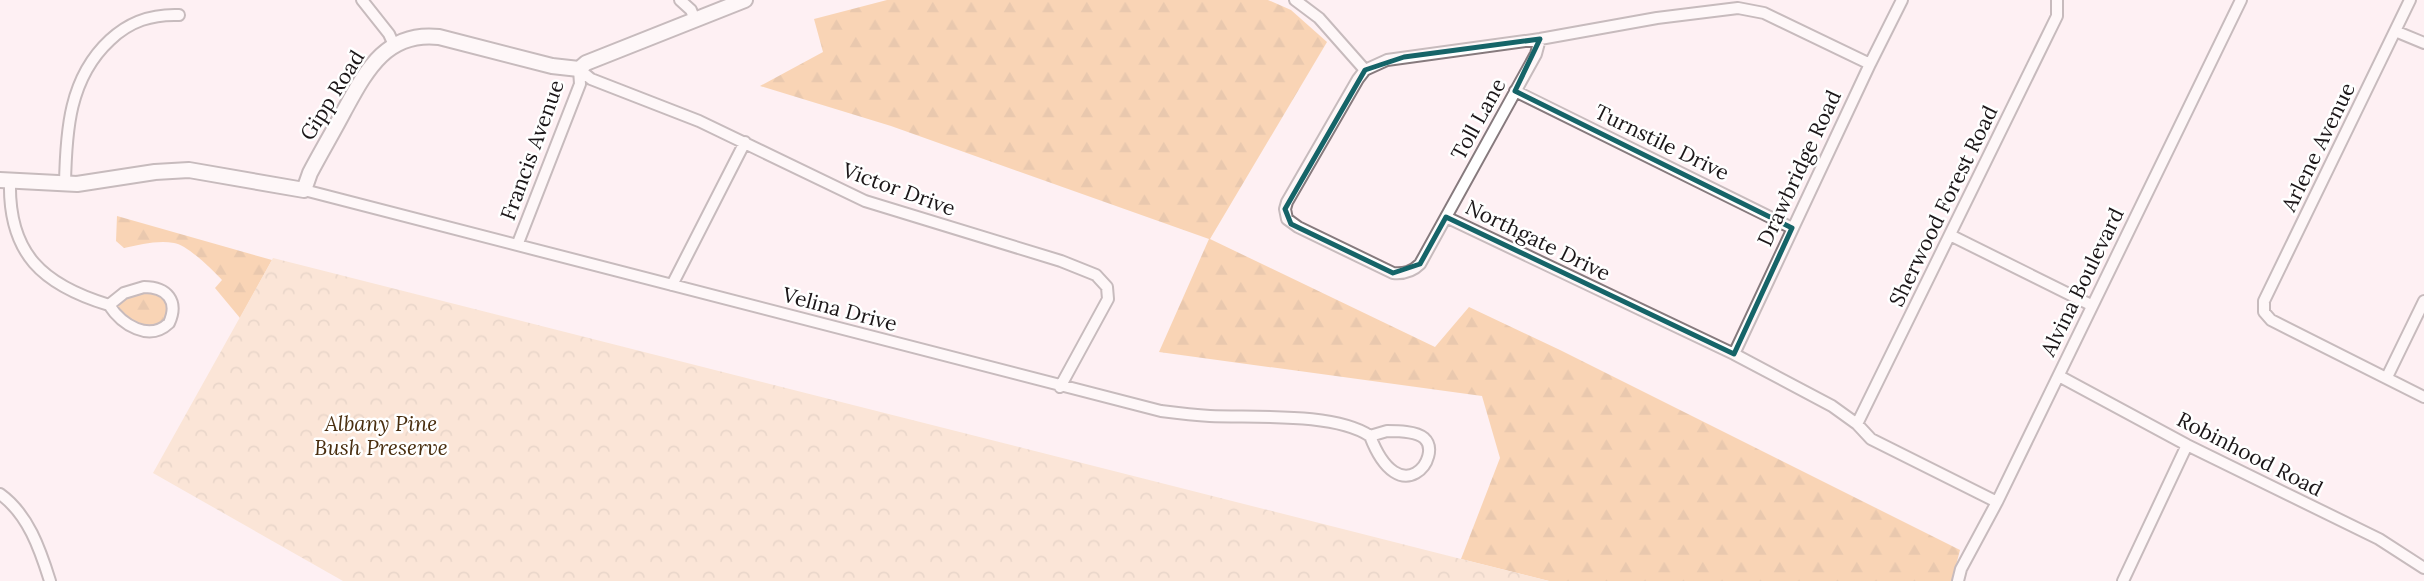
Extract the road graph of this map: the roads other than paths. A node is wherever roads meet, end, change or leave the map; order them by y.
1 (362, 0) edge
2 (680, 0) edge
3 (745, 0) edge
4 (1295, 0) edge
5 (1902, 0) edge
6 (2241, 0) edge
7 (2410, 0) edge
8 (2058, 1) edge
9 (179, 16) dead end
10 (695, 20) junction
11 (2395, 31) junction
12 (1539, 39) junction
13 (2424, 43) edge
14 (394, 45) junction
15 (1870, 64) junction
16 (579, 69) junction
17 (1365, 70) junction
18 (1515, 91) junction
19 (745, 142) junction
20 (5, 181) edge
21 (65, 184) junction
22 (304, 190) junction
23 (1446, 217) junction
24 (1792, 228) junction
25 (1950, 236) junction
26 (518, 243) junction
27 (672, 285) junction
28 (2424, 301) edge
29 (109, 305) junction
30 (2091, 305) junction
31 (1734, 354) junction
32 (2059, 376) junction
33 (2387, 377) junction
34 (1060, 387) junction
35 (2424, 397) edge
36 (1857, 424) junction
37 (1370, 436) junction
38 (2187, 445) junction
39 (0, 494) edge
40 (1997, 502) junction
41 (2424, 568) edge
42 (50, 581) edge
43 (1958, 581) edge
44 (2123, 581) edge

1 - 14 street
2 - 10 street
3 - 10 street
4 - 17 street
5 - 15 street, Drawbridge Road
6 - 30 street, Alvina Boulevard
7 - 11 street, Arlene Avenue
8 - 25 street, Sherwood Forest Road
9 - 21 street
10 - 16 street
11 - 13 street
11 - 33 street, Arlene Avenue
12 - 15 street
12 - 17 street
12 - 18 street, Toll Lane
14 - 16 street, Gipp Road
14 - 22 street, Gipp Road
15 - 24 street, Drawbridge Road
16 - 19 street, Victor Drive
16 - 26 street, Francis Avenue
17 - 23 street, Northgate Drive
18 - 23 street, Toll Lane
18 - 24 street, Turnstile Drive
19 - 27 street
19 - 34 street, Victor Drive
20 - 21 street
20 - 29 street
21 - 22 street
22 - 26 street, Velina Drive
23 - 31 street, Northgate Drive
24 - 31 street, Drawbridge Road
25 - 30 street
25 - 36 street, Sherwood Forest Road
26 - 27 street, Velina Drive
27 - 34 street, Velina Drive
28 - 33 street
29 - 29 street
30 - 32 street, Alvina Boulevard
31 - 36 street, Northgate Drive
32 - 38 street, Robinhood Road
32 - 40 street, Alvina Boulevard
33 - 35 street
34 - 37 street, Velina Drive
36 - 40 street, Northgate Drive
37 - 37 street, Velina Drive
38 - 41 street, Robinhood Road
38 - 44 street
39 - 42 street
40 - 43 street, Alvina Boulevard

